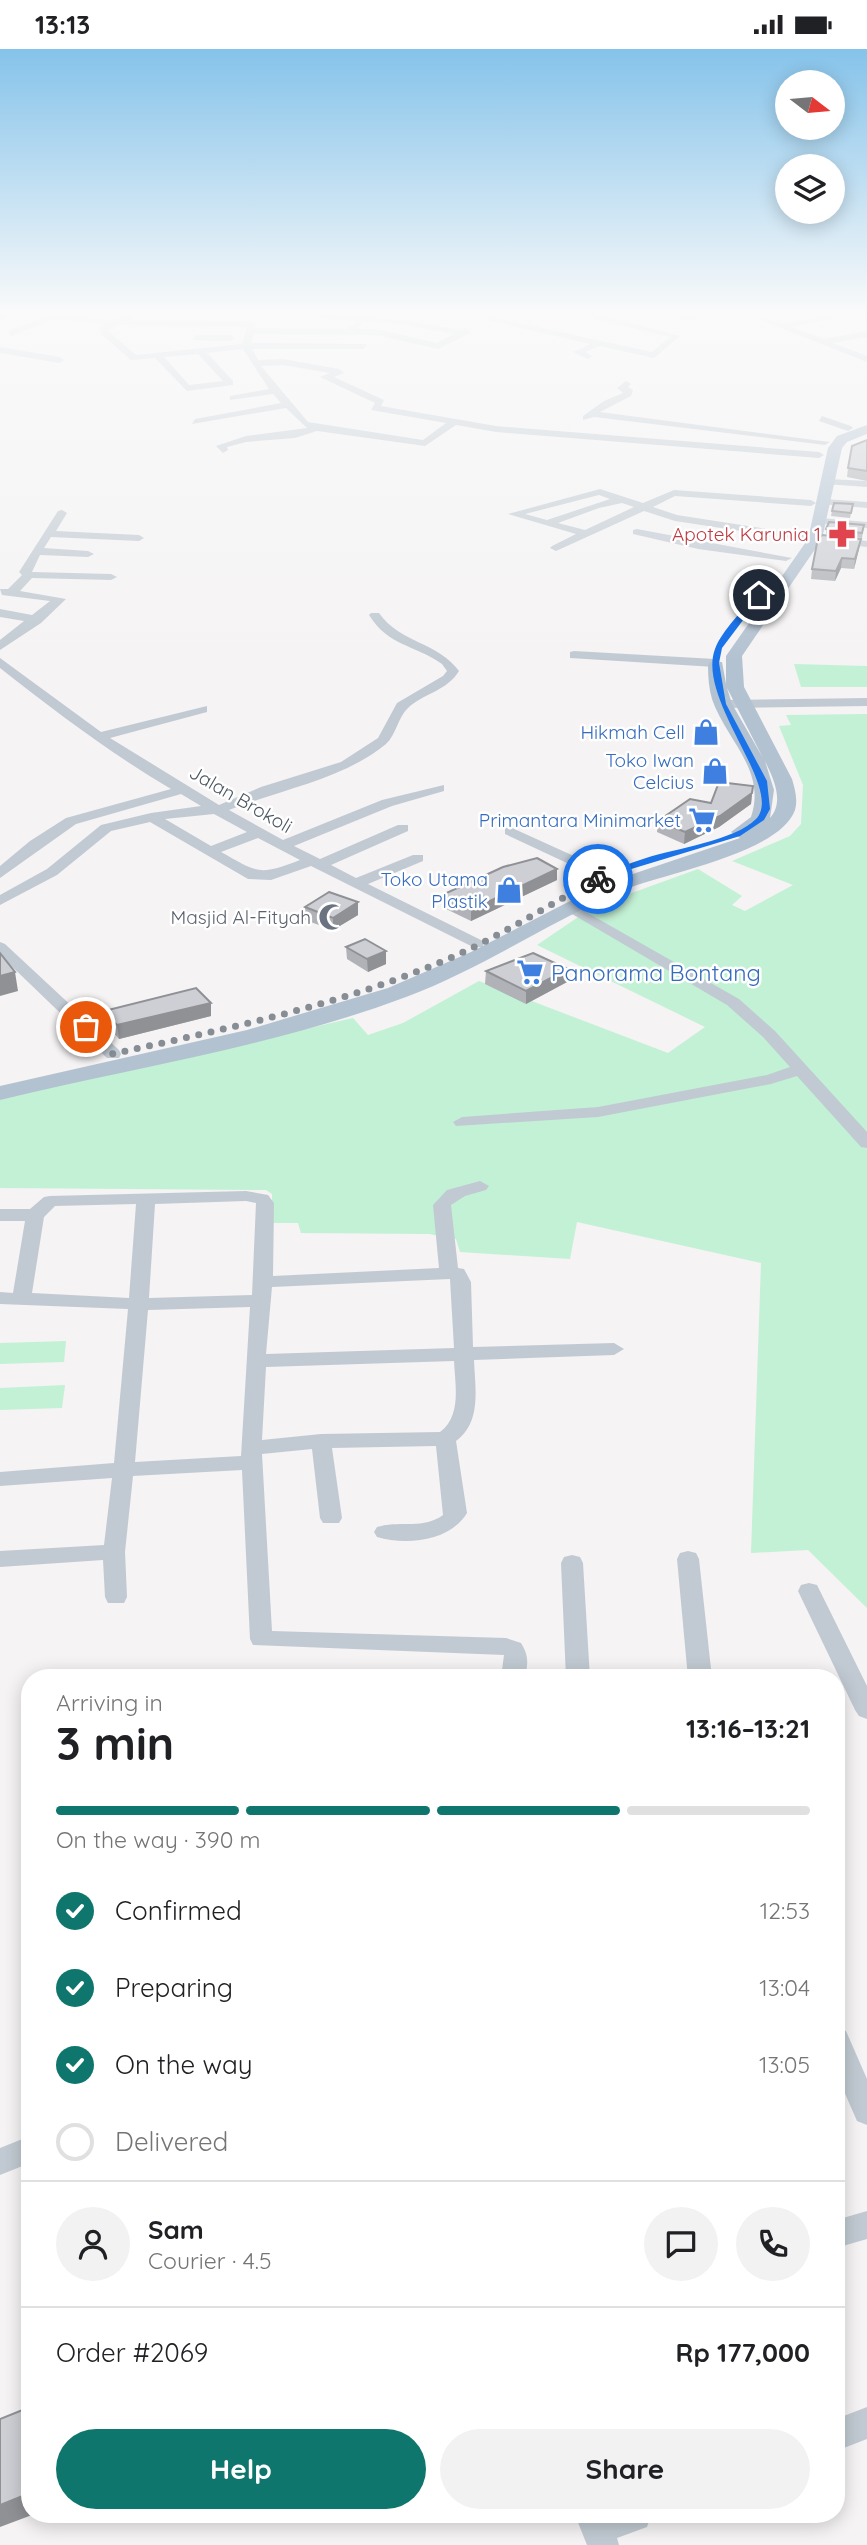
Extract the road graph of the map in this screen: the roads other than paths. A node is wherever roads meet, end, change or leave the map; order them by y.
1 (316, 427) edge
2 (320, 427) edge
3 (446, 427) edge
4 (493, 427) edge
5 (576, 427) edge
6 (681, 427) edge
7 (848, 428) edge
8 (867, 429) edge
9 (572, 435) junction
10 (822, 449) junction
11 (223, 450) dead end
12 (829, 482) junction
13 (867, 484) edge
14 (623, 500) junction
15 (818, 503) junction
16 (867, 505) edge
17 (642, 509) junction
18 (577, 512) junction
19 (62, 513) dead end
20 (820, 521) junction
21 (613, 522) junction
22 (546, 524) junction
23 (867, 525) edge
24 (637, 532) dead end
25 (48, 534) junction
26 (587, 534) junction
27 (139, 538) dead end
28 (808, 538) junction
29 (867, 544) edge
30 (556, 548) dead end
31 (36, 551) junction
32 (88, 554) dead end
33 (786, 558) junction
34 (29, 575) junction
35 (781, 576) junction
36 (111, 577) dead end
37 (5, 592) edge
38 (0, 613) edge
39 (744, 613) dead end
40 (376, 615) dead end
41 (37, 619) junction
42 (2, 643) edge
43 (719, 647) dead end
44 (574, 655) dead end
45 (0, 663) edge
46 (715, 663) junction
47 (867, 702) edge
48 (737, 708) junction
49 (202, 709) dead end
50 (867, 709) edge
51 (97, 737) junction
52 (439, 788) dead end
53 (187, 791) junction
54 (213, 805) junction
55 (150, 817) junction
56 (404, 828) dead end
57 (510, 831) dead end
58 (261, 832) junction
59 (284, 845) junction
60 (209, 851) junction
61 (418, 858) dead end
62 (315, 863) junction
63 (0, 874) edge
64 (604, 876) junction
65 (355, 884) junction
66 (0, 901) edge
67 (572, 908) junction
68 (478, 944) junction
69 (0, 947) edge
70 (113, 1054) junction
71 (69, 1070) junction
72 (798, 1070) junction
73 (5, 1085) edge
74 (462, 1122) dead end
75 (867, 1143) edge
76 (480, 1186) dead end
77 (146, 1199) junction
78 (0, 1215) edge
79 (35, 1215) junction
80 (449, 1271) junction
81 (262, 1292) junction
82 (0, 1298) edge
83 (22, 1298) junction
84 (140, 1304) junction
85 (614, 1349) dead end
86 (464, 1356) junction
87 (256, 1361) junction
88 (445, 1439) junction
89 (321, 1441) junction
90 (252, 1455) junction
91 (122, 1469) junction
92 (0, 1479) edge
93 (331, 1518) dead end
94 (385, 1532) dead end
95 (114, 1552) junction
96 (0, 1559) edge
97 (688, 1559) dead end
98 (572, 1563) dead end
99 (808, 1591) dead end
100 (116, 1597) dead end
101 (514, 1669) edge
102 (578, 1669) edge
103 (699, 1669) edge
104 (839, 1669) edge
105 (846, 1687) edge
106 (867, 1710) edge
107 (845, 2060) edge
108 (867, 2112) edge
109 (21, 2153) edge
110 (0, 2162) edge
111 (867, 2225) edge
112 (845, 2231) edge
113 (867, 2423) edge
114 (845, 2432) edge
115 (615, 2523) edge
116 (597, 2530) edge

1 - 11 street
2 - 3 street
4 - 9 street
5 - 9 street
6 - 10 street
7 - 10 main road
8 - 12 main road
9 - 10 street
10 - 15 main road
12 - 13 street
12 - 15 main road
14 - 17 street
14 - 18 street
14 - 22 street
15 - 16 street
15 - 17 street
15 - 20 main road
15 - 28 main road
17 - 21 street
17 - 28 street
18 - 21 street
18 - 22 street
19 - 25 street
20 - 23 street
20 - 28 main road
21 - 26 street
22 - 26 street
24 - 33 street
25 - 27 street
25 - 31 street
26 - 30 street
28 - 29 street
28 - 33 main road
28 - 35 main road
31 - 32 street
31 - 34 street
33 - 35 main road
34 - 36 street
34 - 37 street
35 - 39 main road
35 - 48 main road
37 - 41 street
38 - 41 street
40 - 54 street
41 - 42 street
43 - 46 main road
44 - 46 street
45 - 51 street, Jalan Brokoli
46 - 48 main road
47 - 48 street
48 - 50 street
48 - 64 main road
48 - 67 main road
49 - 51 street
51 - 53 street, Jalan Brokoli
52 - 59 street
53 - 54 street, Jalan Brokoli
53 - 63 street
54 - 55 street
54 - 58 street, Jalan Brokoli
55 - 60 street
55 - 66 street
56 - 62 street
57 - 64 street
58 - 59 street, Jalan Brokoli
58 - 60 street
59 - 62 street, Jalan Brokoli
60 - 62 street
61 - 65 street
62 - 65 street, Jalan Brokoli
64 - 68 main road
65 - 68 street, Jalan Brokoli
67 - 71 main road
67 - 72 street
68 - 70 main road
69 - 70 street
70 - 71 main road
71 - 73 main road
72 - 74 street
72 - 75 street
76 - 80 street
77 - 79 street
77 - 81 street
77 - 84 street
78 - 79 street
79 - 83 street
80 - 81 street
80 - 86 street
81 - 84 street
81 - 87 street
82 - 83 street
83 - 84 street
84 - 91 street
85 - 86 street
86 - 87 street
86 - 88 street
87 - 90 street
88 - 89 street
88 - 94 street
89 - 90 street
89 - 93 street
90 - 91 street
90 - 101 street
91 - 92 street
91 - 95 street
95 - 96 street
95 - 100 street
97 - 103 street
98 - 102 street
99 - 104 street
105 - 106 street
107 - 108 street
109 - 110 street
111 - 112 street
113 - 114 street
115 - 116 street

